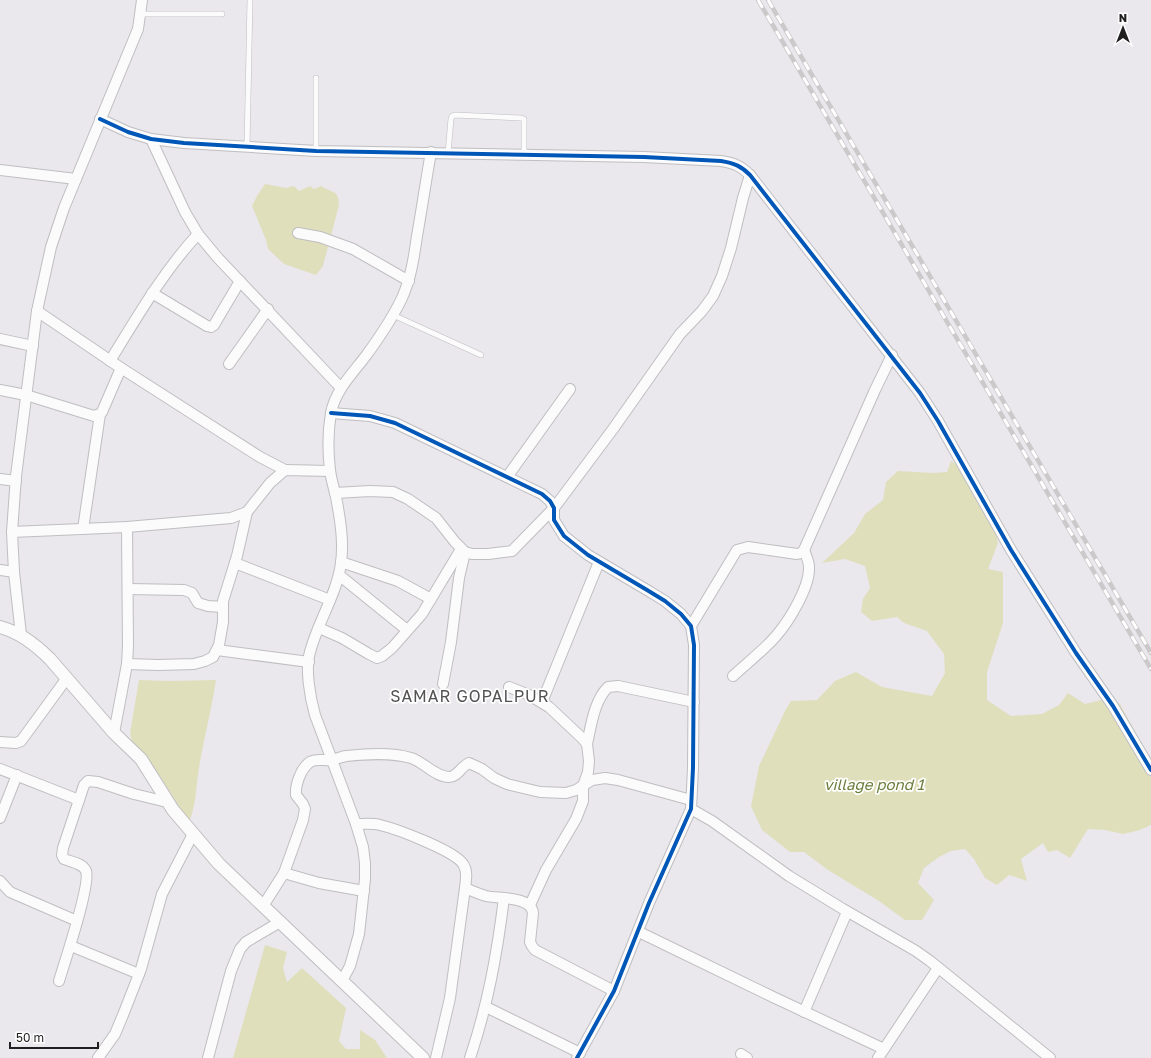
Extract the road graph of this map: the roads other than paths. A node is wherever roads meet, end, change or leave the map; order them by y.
1 (142, 0) edge
2 (250, 0) edge
3 (141, 14) junction
4 (222, 14) dead end
5 (316, 78) dead end
6 (100, 118) junction
7 (151, 139) junction
8 (247, 147) junction
9 (316, 150) junction
10 (431, 152) junction
11 (448, 153) junction
12 (524, 154) junction
13 (0, 170) edge
14 (750, 175) junction
15 (76, 179) junction
16 (298, 233) dead end
17 (198, 234) junction
18 (240, 281) junction
19 (409, 281) junction
20 (152, 293) junction
21 (268, 309) junction
22 (37, 311) junction
23 (393, 314) junction
24 (0, 339) edge
25 (32, 346) junction
26 (481, 356) dead end
27 (892, 356) junction
28 (110, 361) junction
29 (229, 364) dead end
30 (121, 368) junction
31 (341, 388) junction
32 (570, 389) dead end
33 (0, 390) edge
34 (26, 396) junction
35 (331, 413) junction
36 (100, 414) junction
37 (285, 470) junction
38 (330, 471) junction
39 (507, 477) junction
40 (0, 479) edge
41 (16, 481) junction
42 (335, 493) junction
43 (554, 508) junction
44 (247, 512) junction
45 (127, 527) junction
46 (83, 529) junction
47 (12, 532) junction
48 (463, 550) junction
49 (804, 550) junction
50 (341, 562) junction
51 (599, 562) junction
52 (235, 563) junction
53 (0, 570) edge
54 (14, 572) junction
55 (339, 575) junction
56 (128, 589) junction
57 (431, 599) junction
58 (330, 600) junction
59 (223, 607) junction
60 (691, 626) junction
61 (0, 627) edge
62 (319, 628) junction
63 (407, 630) junction
64 (21, 635) junction
65 (217, 650) junction
66 (309, 662) junction
67 (127, 664) junction
68 (733, 676) dead end
69 (67, 678) junction
70 (443, 684) dead end
71 (509, 687) dead end
72 (542, 702) junction
73 (694, 702) junction
74 (114, 733) junction
75 (0, 742) edge
76 (586, 744) junction
77 (332, 760) junction
78 (0, 769) edge
79 (1151, 770) edge
80 (17, 775) junction
81 (583, 786) junction
82 (79, 800) junction
83 (167, 802) junction
84 (691, 805) junction
85 (0, 818) edge
86 (356, 824) junction
87 (192, 834) junction
88 (284, 873) junction
89 (0, 881) edge
90 (465, 888) junction
91 (364, 891) junction
92 (504, 898) junction
93 (530, 905) junction
94 (263, 906) junction
95 (847, 912) junction
96 (77, 920) junction
97 (280, 922) junction
98 (639, 932) junction
99 (71, 946) junction
100 (938, 968) junction
101 (138, 974) junction
102 (59, 981) dead end
103 (342, 981) junction
104 (614, 990) junction
105 (486, 1006) junction
106 (804, 1012) junction
107 (881, 1054) edge
108 (578, 1055) edge
109 (98, 1058) edge
110 (208, 1058) edge
111 (422, 1058) edge
112 (436, 1058) edge
113 (470, 1058) edge
114 (1050, 1058) edge

1 - 3 street
2 - 8 lane
3 - 4 lane
3 - 6 street
5 - 9 lane
6 - 7 street
6 - 15 street
7 - 8 street
7 - 17 street
8 - 9 street
9 - 10 street
10 - 11 street
10 - 19 street
11 - 12 street
11 - 12 lane
12 - 14 street
13 - 15 street
14 - 27 street
14 - 43 street
15 - 22 street
16 - 19 street
17 - 18 street
17 - 20 street
18 - 20 street
18 - 21 street
19 - 23 street
20 - 28 street
21 - 29 street
21 - 31 street
22 - 25 street
22 - 28 street
23 - 26 lane
23 - 31 street
24 - 25 street
25 - 34 street
27 - 49 street
27 - 79 street
28 - 30 street
30 - 36 street
30 - 37 street
31 - 35 street
32 - 39 street
33 - 34 street
34 - 36 street
34 - 41 street
35 - 38 street
35 - 39 street
36 - 46 street
37 - 38 street
37 - 44 street
38 - 42 street
39 - 43 street
40 - 41 street
41 - 47 street
42 - 48 street
42 - 50 street
43 - 48 street
43 - 51 street
44 - 45 street
44 - 52 street
45 - 46 street
45 - 56 street
46 - 47 street
47 - 54 street
48 - 57 street
48 - 70 street
49 - 60 street
49 - 68 street
50 - 55 street
50 - 57 street
51 - 60 street
51 - 72 street
52 - 58 street
52 - 59 street
53 - 54 street
54 - 64 street
55 - 58 street
55 - 63 street
56 - 59 street
56 - 67 street
57 - 63 street
58 - 62 street
59 - 65 street
60 - 73 street
61 - 64 street
62 - 63 street
62 - 66 street
64 - 69 street
65 - 66 street
65 - 67 street
66 - 77 street
67 - 74 street
69 - 74 street
69 - 75 street
71 - 72 street
72 - 76 street
73 - 76 street
73 - 84 street
74 - 83 street
76 - 81 street
77 - 81 street
77 - 86 street
77 - 88 street
78 - 80 street
80 - 82 street
80 - 85 street
81 - 84 street
81 - 93 street
82 - 83 street
82 - 96 street
83 - 87 street
84 - 95 street
84 - 98 street
86 - 90 street
86 - 91 street
87 - 94 street
87 - 101 street
88 - 91 street
88 - 94 street
89 - 96 street
90 - 92 street
90 - 112 street
91 - 103 street
92 - 93 street
92 - 105 street
93 - 104 street
94 - 97 street
95 - 100 street
95 - 106 street
96 - 99 street
97 - 103 street
97 - 110 street
98 - 104 street
98 - 106 street
99 - 101 street
99 - 102 street
100 - 107 street
100 - 114 street
101 - 109 street
103 - 111 street
104 - 108 street
105 - 108 street
105 - 113 street
106 - 107 street

